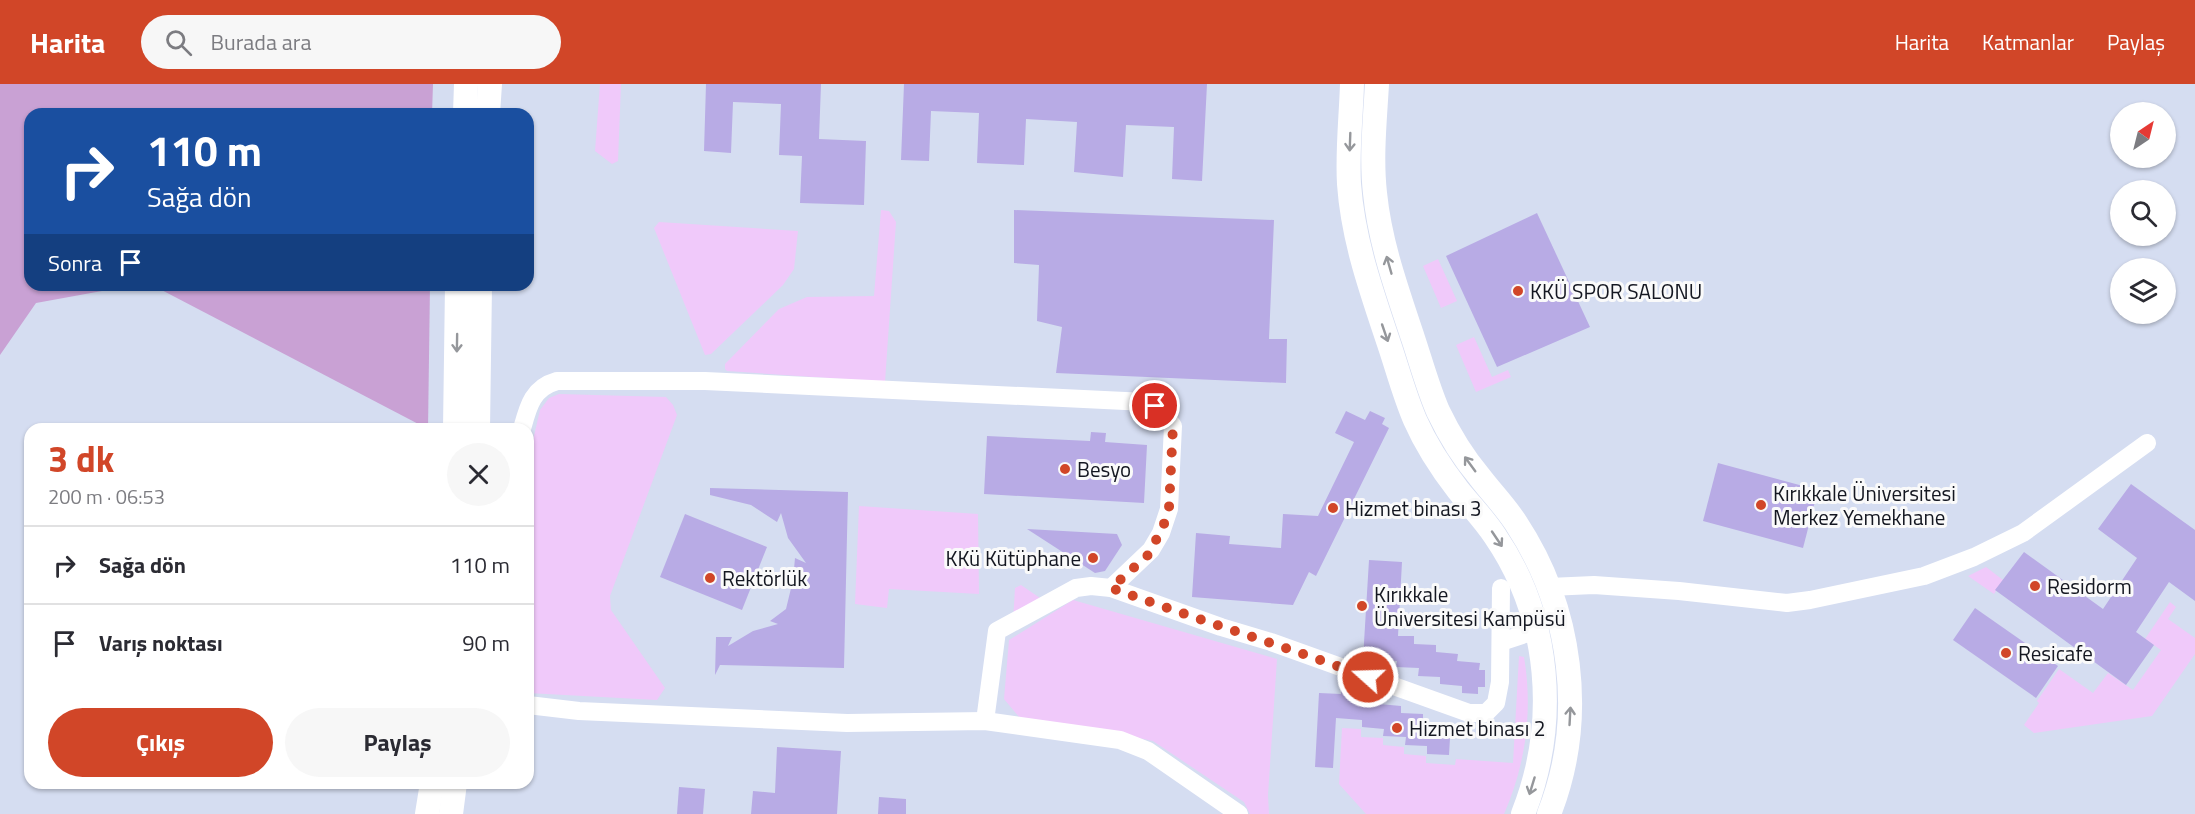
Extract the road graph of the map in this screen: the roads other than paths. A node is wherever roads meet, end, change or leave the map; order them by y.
1 (466, 84) edge
2 (489, 84) edge
3 (1352, 84) edge
4 (1377, 84) edge
5 (465, 108) edge
6 (488, 108) edge
7 (458, 291) edge
8 (480, 291) edge
9 (455, 423) edge
10 (478, 423) edge
11 (524, 423) edge
12 (2147, 443) dead end
13 (1549, 587) junction
14 (1111, 588) junction
15 (1501, 588) dead end
16 (1561, 624) junction
17 (1537, 630) junction
18 (1501, 642) junction
19 (534, 706) edge
20 (985, 721) junction
21 (1542, 747) junction
22 (1566, 751) junction
23 (431, 789) edge
24 (454, 789) edge
25 (427, 814) edge
26 (451, 814) edge
27 (1239, 814) edge
28 (1522, 814) edge
29 (1549, 814) edge

1 - 5 street
2 - 6 street
3 -> 17 street
13 -> 4 street
7 -> 9 street
8 - 10 street
11 - 14 street
12 - 13 street
13 - 16 street
14 - 18 street
14 - 20 street
15 - 18 street
16 - 17 street
22 -> 16 street
17 - 18 street
17 - 21 street
19 - 20 street
20 - 27 street
21 - 22 street
21 -> 28 street
22 - 29 street
23 - 25 street
24 - 26 street

